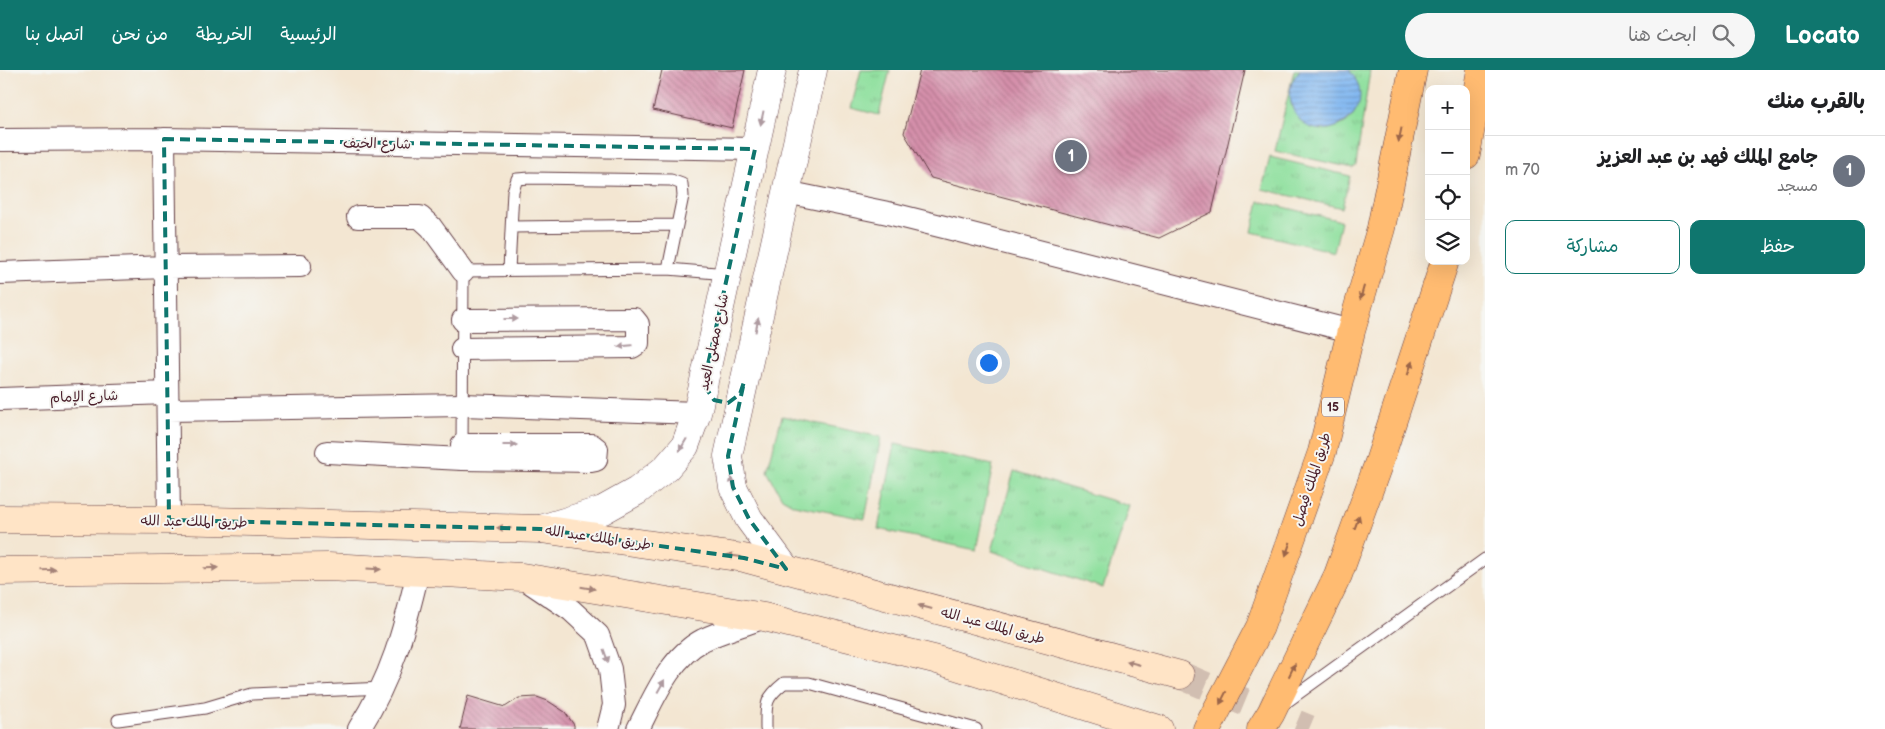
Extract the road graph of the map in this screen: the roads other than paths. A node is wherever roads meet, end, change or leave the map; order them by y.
1 (772, 70) edge
2 (814, 70) edge
3 (1400, 70) edge
4 (1413, 70) edge
5 (1480, 74) edge
6 (1408, 98) junction
7 (1470, 131) edge
8 (164, 139) junction
9 (0, 140) edge
10 (755, 149) junction
11 (786, 192) junction
12 (358, 217) dead end
13 (677, 225) junction
14 (512, 227) junction
15 (1444, 265) edge
16 (300, 266) dead end
17 (166, 267) junction
18 (668, 269) junction
19 (509, 270) junction
20 (463, 271) junction
21 (0, 273) edge
22 (728, 274) junction
23 (463, 320) junction
24 (1352, 331) junction
25 (462, 350) junction
26 (707, 369) junction
27 (744, 382) junction
28 (0, 399) edge
29 (168, 402) junction
30 (462, 405) junction
31 (697, 413) junction
32 (327, 452) dead end
33 (462, 452) joint
34 (0, 519) edge
35 (169, 520) junction
36 (540, 529) junction
37 (1485, 559) edge
38 (786, 569) junction
39 (0, 571) edge
40 (418, 572) junction
41 (522, 577) junction
42 (764, 617) junction
43 (1180, 675) tunnel mouth
44 (383, 688) junction
45 (118, 720) dead end
46 (1266, 721) edge
47 (359, 729) edge
48 (608, 729) edge
49 (638, 729) edge
50 (766, 729) edge
51 (976, 729) edge
52 (1159, 729) edge
53 (1207, 729) edge

1 -> 10 street, شارع مصلى العيد
2 - 11 street
3 - 6 lane
4 - 6 highway, طريق الملك فيصل / 15
5 - 7 highway
6 -> 24 highway, طريق الملك فيصل / 15
8 - 9 street, شارع الخيف
8 - 10 street, شارع الخيف
8 - 17 street
10 - 22 street, شارع مصلى العيد
11 - 24 street
27 -> 11 street
12 - 20 street
13 - 14 lane
13 - 14 lane
13 - 18 lane
14 - 19 lane
46 -> 15 highway
16 - 17 street
17 - 21 street
17 - 29 street
18 - 19 lane
18 - 22 lane
19 - 20 lane
20 - 23 lane
22 - 26 street, شارع مصلى العيد
23 - 25 lane
23 -> 25 street
24 -> 53 highway, طريق الملك فيصل / 15
25 - 30 lane
26 - 27 street
26 - 31 street, شارع مصلى العيد
38 -> 27 street
28 - 29 street, شارع الإمام
29 - 30 street, شارع الإمام
29 - 35 street
30 - 31 street, شارع الإمام
30 - 33 lane
31 -> 36 street, شارع مصلى العيد
32 - 33 street
34 - 35 main road, طريق الملك عبد الله
36 -> 35 main road, طريق الملك عبد الله
38 -> 36 main road, طريق الملك عبد الله
37 - 46 lane
43 -> 38 main road, طريق الملك عبد الله
39 -> 40 main road
40 - 41 main road
40 - 44 street
41 -> 42 main road
41 -> 48 street
49 -> 42 street
42 - 52 main road
44 - 45 lane
44 - 47 street
50 - 51 lane

